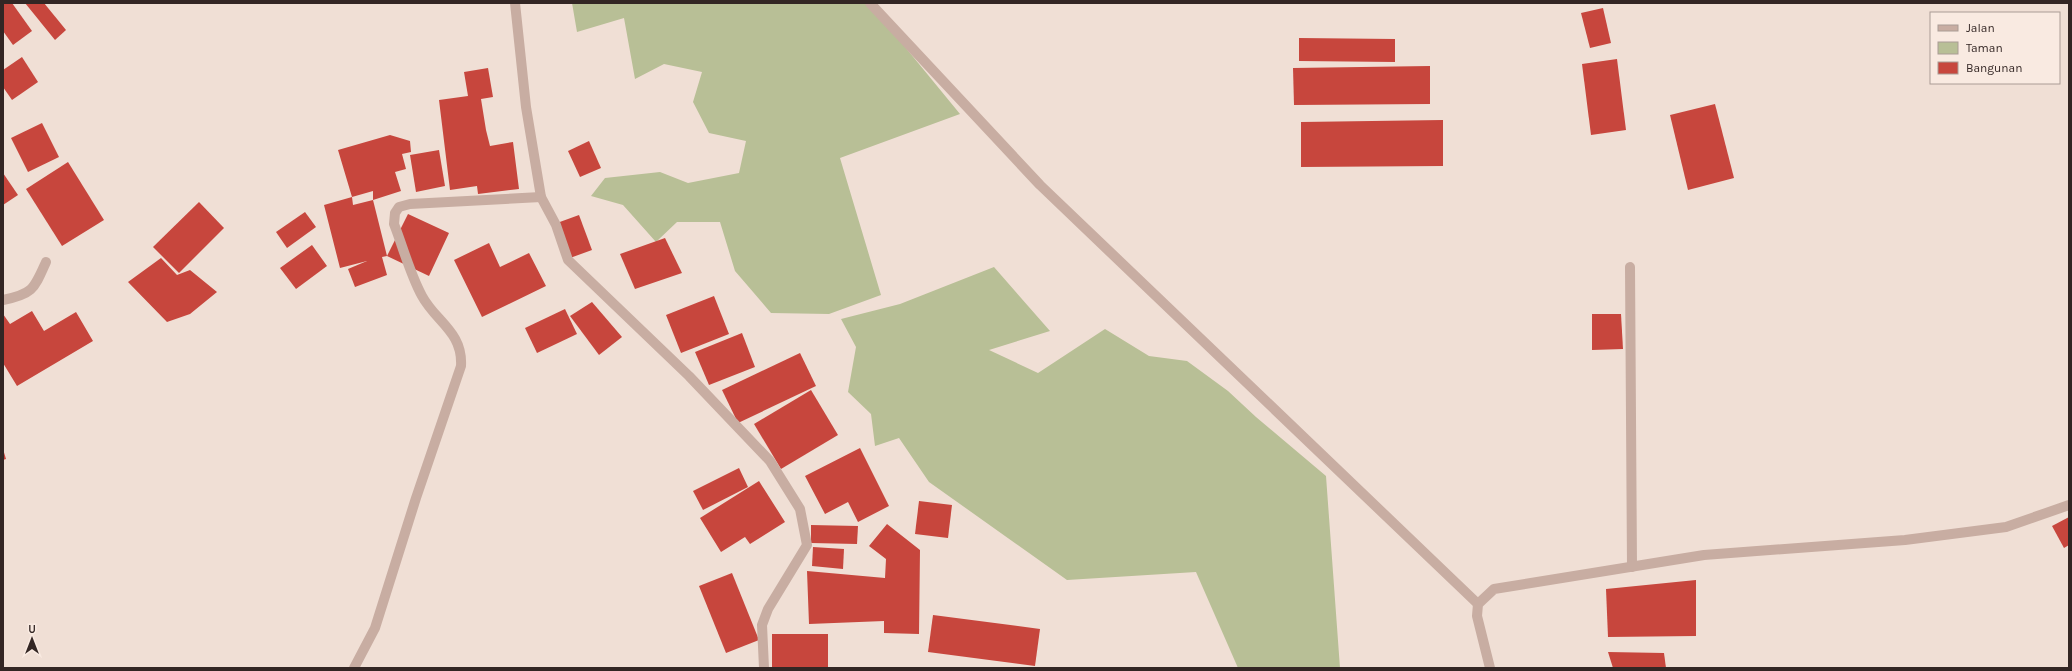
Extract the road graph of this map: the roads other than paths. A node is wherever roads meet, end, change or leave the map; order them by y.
1 (515, 3) edge
2 (870, 3) edge
3 (541, 196) junction
4 (46, 262) dead end
5 (1630, 267) dead end
6 (3, 300) edge
7 (2069, 505) edge
8 (1632, 567) junction
9 (1478, 604) junction
10 (354, 668) edge
11 (764, 668) edge
12 (1490, 668) edge

1 - 3 street
2 - 9 street
3 - 10 street
3 - 11 street
4 - 6 street
5 - 8 street
7 - 8 street
8 - 9 street
9 - 12 street

